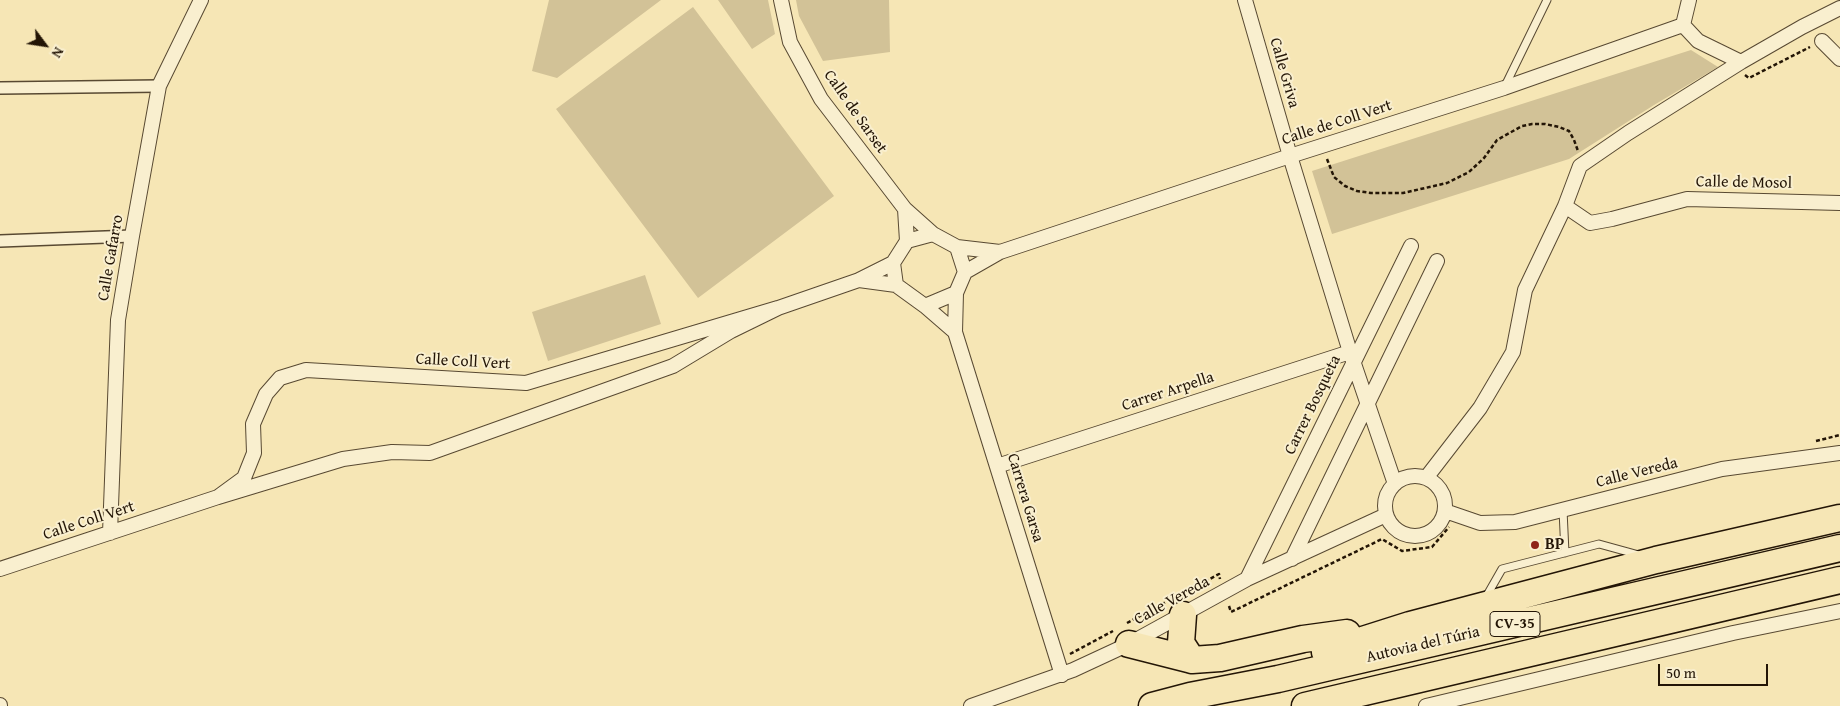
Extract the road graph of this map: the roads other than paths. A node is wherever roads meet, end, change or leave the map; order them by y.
1 (201, 0) edge
2 (781, 0) edge
3 (1245, 0) edge
4 (1547, 0) edge
5 (1690, 0) edge
6 (1840, 8) edge
7 (1683, 25) junction
8 (1822, 41) dead end
9 (1840, 59) edge
10 (1741, 62) junction
11 (159, 86) junction
12 (0, 88) edge
13 (1504, 88) junction
14 (1290, 156) junction
15 (1840, 203) edge
16 (1565, 206) junction
17 (905, 209) junction
18 (933, 234) junction
19 (132, 236) junction
20 (0, 241) edge
21 (907, 241) junction
22 (1411, 246) dead end
23 (957, 247) junction
24 (1000, 252) junction
25 (1437, 261) dead end
26 (893, 264) junction
27 (965, 272) junction
28 (859, 280) junction
29 (896, 285) junction
30 (956, 293) junction
31 (925, 306) junction
32 (778, 308) junction
33 (955, 332) junction
34 (1352, 357) junction
35 (1368, 403) junction
36 (1840, 453) edge
37 (996, 466) junction
38 (1426, 478) junction
39 (1395, 484) junction
40 (218, 497) junction
41 (1563, 510) junction
42 (1445, 512) junction
43 (1386, 515) junction
44 (1840, 518) edge
45 (110, 533) junction
46 (1840, 548) edge
47 (1565, 553) junction
48 (1292, 558) junction
49 (1656, 560) junction
50 (0, 569) edge
51 (1247, 579) junction
52 (1840, 580) edge
53 (1176, 604) junction
54 (1481, 608) junction
55 (1840, 611) edge
56 (1410, 626) junction
57 (1124, 632) junction
58 (1192, 660) junction
59 (1062, 675) junction
60 (1190, 696) junction
61 (970, 706) edge
62 (1152, 706) edge
63 (1305, 706) edge
64 (1426, 706) edge

1 - 11 street, Calle Gafarro
2 - 17 street, Calle de Sarset
3 - 14 street, Calle Griva
4 - 13 lane
5 - 7 street
6 - 10 street
7 - 10 street
7 - 13 street, Calle de Coll Vert
8 - 9 street
10 - 16 street
11 - 12 street
11 - 19 street, Calle Gafarro
13 - 14 street, Calle de Coll Vert
14 - 24 street, Calle de Coll Vert
14 - 34 street, Calle Griva
15 - 16 street, Calle de Mosol
16 - 38 street
17 - 18 street, Calle de Sarset
17 - 21 street
18 - 21 street
18 - 23 street
19 - 20 street
19 - 45 street, Calle Gafarro
21 - 26 street
22 - 34 street, Carrer Bosqueta
23 - 24 street, Calle de Coll Vert
23 - 27 street
24 - 27 street, Calle de Coll Vert
25 - 35 street
26 - 28 street, Calle Coll Vert
26 - 29 street
27 - 30 street
28 - 29 street, Calle Coll Vert
28 - 32 street, Calle Coll Vert
29 - 31 street
30 - 31 street
30 - 33 street, Carrera Garsa
31 - 33 street
32 - 40 street, Calle Coll Vert
32 - 40 street, Calle Coll Vert
33 - 37 street, Carrera Garsa
34 - 35 street, Calle Griva
34 - 37 street, Carrer Arpella
34 - 51 street, Carrer Bosqueta
35 - 39 street, Calle Griva
35 - 48 street
36 - 41 street, Calle Vereda
37 - 59 street, Carrera Garsa
38 - 39 street
38 - 42 street
39 - 43 street
40 - 45 street, Calle Coll Vert
41 - 42 street, Calle Vereda
41 - 47 lane
42 - 43 street
43 - 48 street, Calle Vereda
44 - 49 highway
45 - 50 street, Calle Coll Vert
46 - 60 highway, Autovia del Túria / CV-35
47 - 49 lane
47 - 54 lane
48 - 51 street, Calle Vereda
49 - 54 highway
51 - 53 street, Calle Vereda
52 - 63 highway, Autovia del Túria / CV-35
53 - 57 street, Calle Vereda
53 - 58 highway
54 - 56 highway
55 - 64 street
56 - 58 highway
56 - 60 highway
57 - 58 highway
57 - 59 street, Calle Vereda
59 - 61 street, Calle Vereda
60 - 62 highway, Autovia del Túria / CV-35

